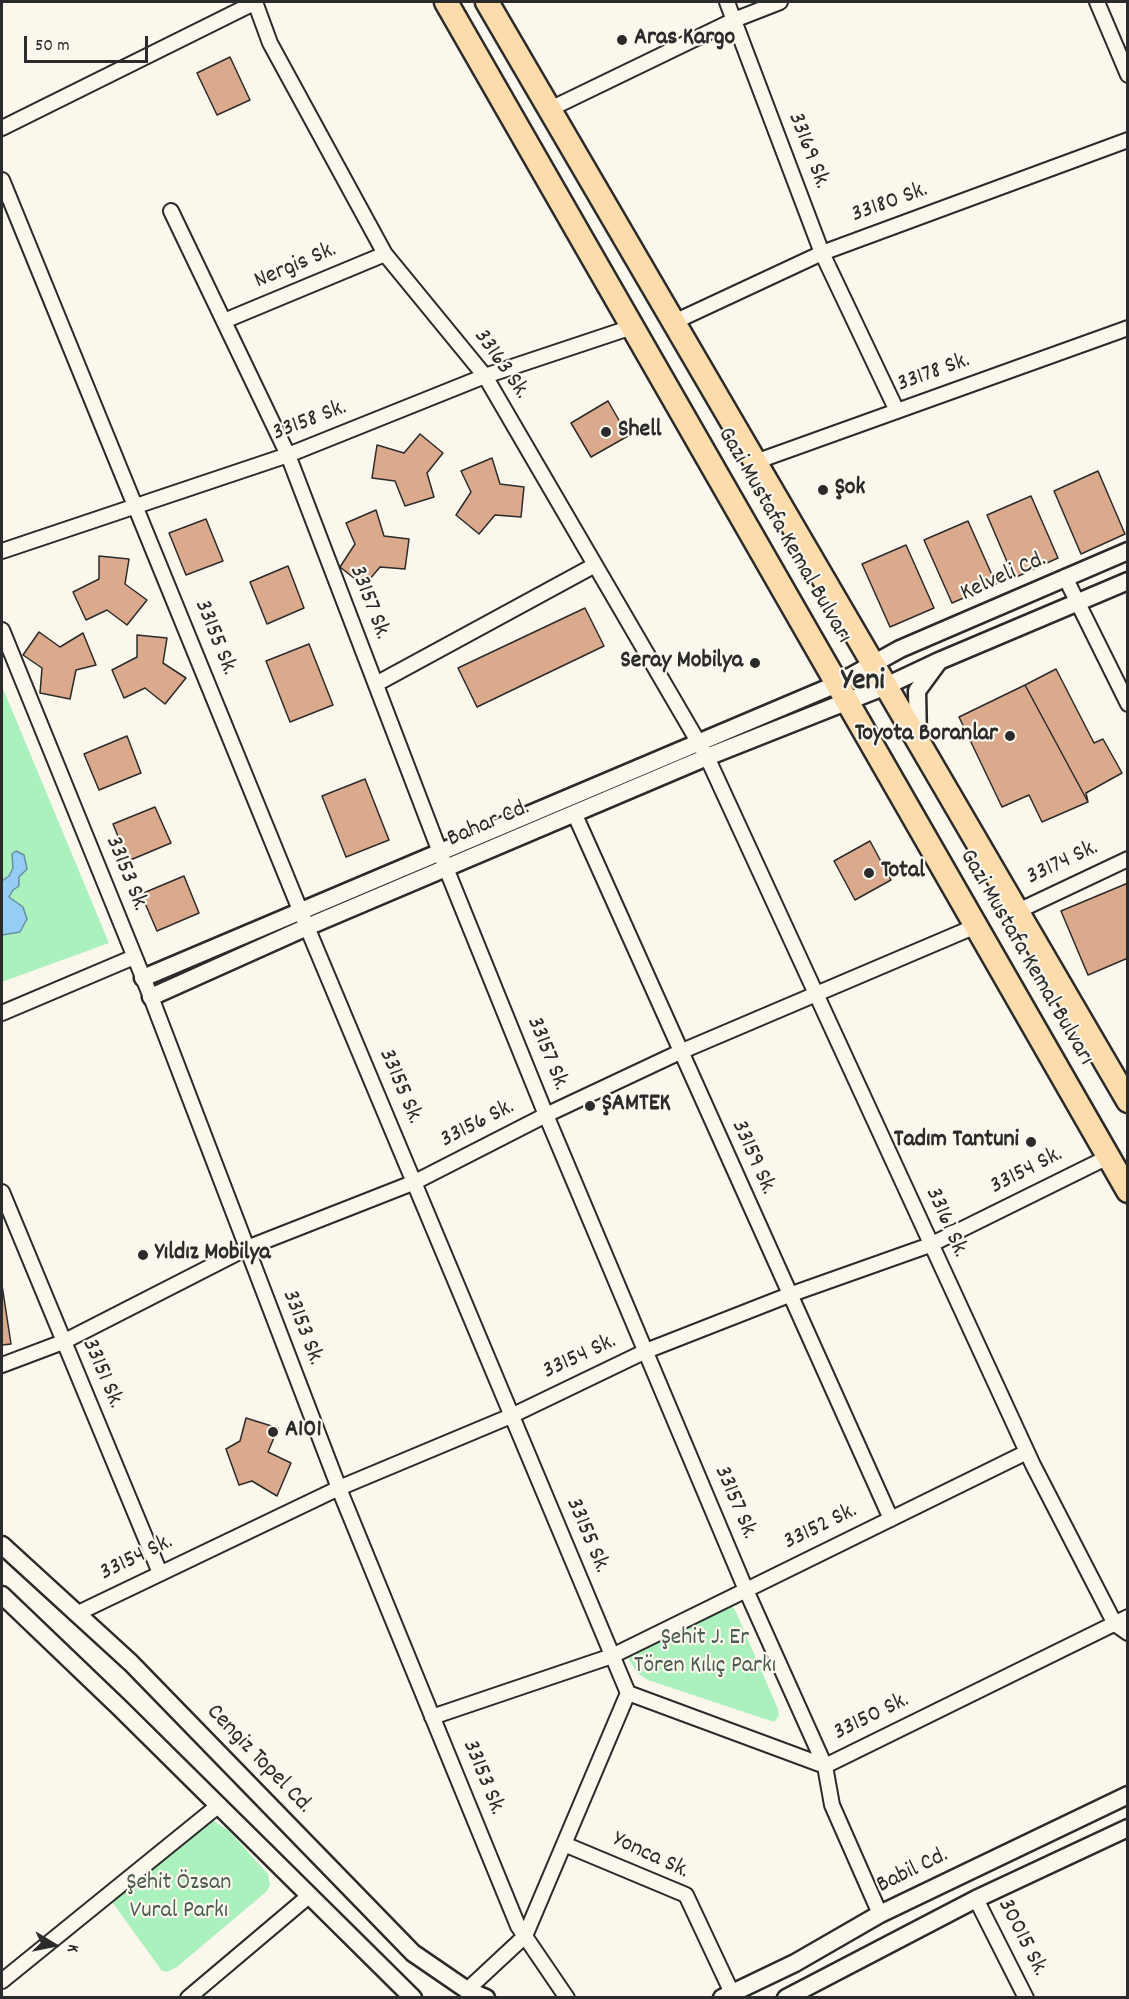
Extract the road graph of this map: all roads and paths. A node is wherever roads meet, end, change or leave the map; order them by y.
1 (256, 2) edge
2 (446, 2) edge
3 (487, 2) edge
4 (727, 2) edge
5 (780, 2) edge
6 (1096, 2) edge
7 (735, 20) junction
8 (1128, 75) edge
9 (550, 109) junction
10 (2, 128) edge
11 (1128, 140) edge
12 (2, 180) edge
13 (171, 211) dead end
14 (822, 253) junction
15 (385, 254) junction
16 (224, 321) junction
17 (674, 322) junction
18 (632, 327) junction
19 (1128, 328) edge
20 (485, 376) junction
21 (897, 411) junction
22 (288, 455) junction
23 (755, 462) junction
24 (136, 507) junction
25 (2, 551) edge
26 (1128, 551) edge
27 (595, 565) junction
28 (1065, 577) junction
29 (1128, 581) edge
30 (1078, 603) junction
31 (2, 630) edge
32 (900, 649) junction
33 (939, 661) junction
34 (874, 664) junction
35 (916, 673) junction
36 (376, 684) junction
37 (886, 686) junction
38 (842, 693) junction
39 (1128, 704) edge
40 (918, 741) junction
41 (698, 742) junction
42 (707, 757) junction
43 (575, 815) junction
44 (440, 852) junction
45 (1128, 859) edge
46 (446, 868) junction
47 (301, 911) junction
48 (1018, 911) junction
49 (976, 926) junction
50 (307, 927) junction
51 (134, 957) junction
52 (143, 978) junction
53 (818, 994) junction
54 (151, 997) junction
55 (2, 1012) edge
56 (680, 1052) junction
57 (1128, 1101) edge
58 (546, 1114) junction
59 (1108, 1157) junction
60 (415, 1182) junction
61 (1128, 1191) edge
62 (2, 1192) edge
63 (930, 1245) junction
64 (247, 1248) junction
65 (789, 1295) junction
66 (63, 1341) junction
67 (646, 1351) junction
68 (2, 1365) edge
69 (511, 1416) junction
70 (1027, 1452) junction
71 (339, 1488) junction
72 (891, 1519) junction
73 (2, 1545) edge
74 (160, 1573) junction
75 (746, 1590) junction
76 (2, 1595) edge
77 (76, 1614) junction
78 (1121, 1620) edge
79 (1128, 1632) edge
80 (612, 1656) junction
81 (628, 1693) junction
82 (432, 1717) junction
83 (825, 1766) junction
84 (1128, 1795) edge
85 (219, 1805) junction
86 (1128, 1828) edge
87 (564, 1844) junction
88 (310, 1895) junction
89 (976, 1899) junction
90 (880, 1914) junction
91 (525, 1936) junction
92 (2, 1981) edge
93 (467, 1990) junction
94 (727, 1995) edge
95 (188, 1998) edge
96 (413, 1998) edge
97 (486, 1998) edge
98 (567, 1998) edge
99 (786, 1998) edge
100 (1026, 1998) edge

1 - 10 street
1 - 15 street, 33163 Sk.
2 - 18 highway, Gazi Mustafa Kemal Bulvarı
3 - 9 highway, Gazi Mustafa Kemal Bulvarı
4 - 7 street, 33169 Sk.
5 - 7 street
6 - 8 street
7 - 9 street
7 - 14 street, 33169 Sk.
9 - 17 highway, Gazi Mustafa Kemal Bulvarı
11 - 14 street, 33180 Sk.
12 - 24 street, 33155 Sk.
13 - 16 street, 33157 Sk.
14 - 17 street, 33180 Sk.
14 - 21 street, 33169 Sk.
15 - 16 street, Nergis Sk.
15 - 20 street, 33163 Sk.
16 - 22 street, 33157 Sk.
17 - 23 highway, Gazi Mustafa Kemal Bulvarı
18 - 20 street, 33158 Sk.
18 - 38 highway, Gazi Mustafa Kemal Bulvarı
19 - 21 street, 33178 Sk.
20 - 22 street, 33158 Sk.
20 - 27 street, 33163 Sk.
21 - 23 street, 33178 Sk.
22 - 24 street, 33158 Sk.
22 - 36 street, 33157 Sk.
23 - 34 highway, Gazi Mustafa Kemal Bulvarı
24 - 25 street, 33158 Sk.
24 - 47 street, 33155 Sk.
26 - 28 street, Kelveli Cd.
27 - 36 street
27 - 41 street, 33163 Sk.
28 - 30 street
28 - 32 street, Kelveli Cd.
29 - 30 street
30 - 33 street
30 - 39 street
31 - 51 street, 33153 Sk.
32 - 34 street, Kelveli Cd.
32 - 35 street
33 - 35 street
33 - 40 street
34 - 37 highway, Gazi Mustafa Kemal Bulvarı
34 - 38 street, Kelveli Cd.
35 - 37 street
36 - 44 street, 33157 Sk.
37 - 38 street
37 - 40 highway, Gazi Mustafa Kemal Bulvarı
38 - 41 street, Bahar Cd.
38 - 42 street, Bahar Cd.
38 - 49 highway, Gazi Mustafa Kemal Bulvarı
40 - 48 highway, Gazi Mustafa Kemal Bulvarı
41 - 42 street, 33163 Sk.
41 - 44 street, Bahar Cd.
42 - 43 street, Bahar Cd.
42 - 53 street, 33161 Sk.
43 - 46 street, Bahar Cd.
43 - 56 street, 33159 Sk.
44 - 46 street, 33157 Sk.
44 - 47 street, Bahar Cd.
45 - 48 street, 33174 Sk.
46 - 50 street, Bahar Cd.
46 - 58 street, 33157 Sk.
47 - 50 street, 33155 Sk.
47 - 52 street, Bahar Cd.
48 - 57 highway, Gazi Mustafa Kemal Bulvarı
49 - 53 street, 33156 Sk.
49 - 59 highway, Gazi Mustafa Kemal Bulvarı
50 - 54 street, Bahar Cd.
50 - 60 street, 33155 Sk.
51 - 52 street, 33153 Sk.
51 - 55 street
52 - 54 street, 33153 Sk.
53 - 56 street, 33156 Sk.
53 - 63 street, 33161 Sk.
54 - 64 street, 33153 Sk.
56 - 58 street, 33156 Sk.
56 - 65 street, 33159 Sk.
58 - 60 street, 33156 Sk.
58 - 67 street, 33157 Sk.
59 - 61 highway, Gazi Mustafa Kemal Bulvarı
59 - 63 street, 33154 Sk.
60 - 64 street, 33156 Sk.
60 - 69 street, 33155 Sk.
62 - 66 street, 33151 Sk.
63 - 65 street, 33154 Sk.
63 - 70 street, 33161 Sk.
64 - 66 street, 33156 Sk.
64 - 71 street, 33153 Sk.
65 - 67 street, 33154 Sk.
65 - 72 street, 33159 Sk.
66 - 68 street, 33156 Sk.
66 - 74 street, 33151 Sk.
67 - 69 street, 33154 Sk.
67 - 75 street, 33157 Sk.
69 - 71 street, 33154 Sk.
69 - 80 street, 33155 Sk.
70 - 72 street, 33152 Sk.
70 - 78 street, 33161 Sk.
71 - 74 street, 33154 Sk.
71 - 82 street, 33153 Sk.
72 - 75 street, 33152 Sk.
73 - 77 street, Cengiz Topel Cd.
74 - 77 street, 33154 Sk.
75 - 80 street, 33152 Sk.
75 - 83 street, 33157 Sk.
76 - 85 street
77 - 93 street, Cengiz Topel Cd.
78 - 79 street
78 - 83 street, 33150 Sk.
80 - 81 street, 33155 Sk.
80 - 82 street, 33152 Sk.
81 - 83 street, 33150 Sk.
81 - 87 street
82 - 91 street, 33153 Sk.
83 - 90 street, 33157 Sk.
84 - 90 street, Babil Cd.
85 - 88 street
85 - 92 street
86 - 89 street
87 - 91 street
87 - 94 street, Yonca Sk.
88 - 95 street
88 - 96 street
89 - 99 street
89 - 100 street, 30015 Sk.
90 - 94 street, Babil Cd.
91 - 93 street
91 - 98 street, 33153 Sk.
93 - 97 street, Cengiz Topel Cd.

